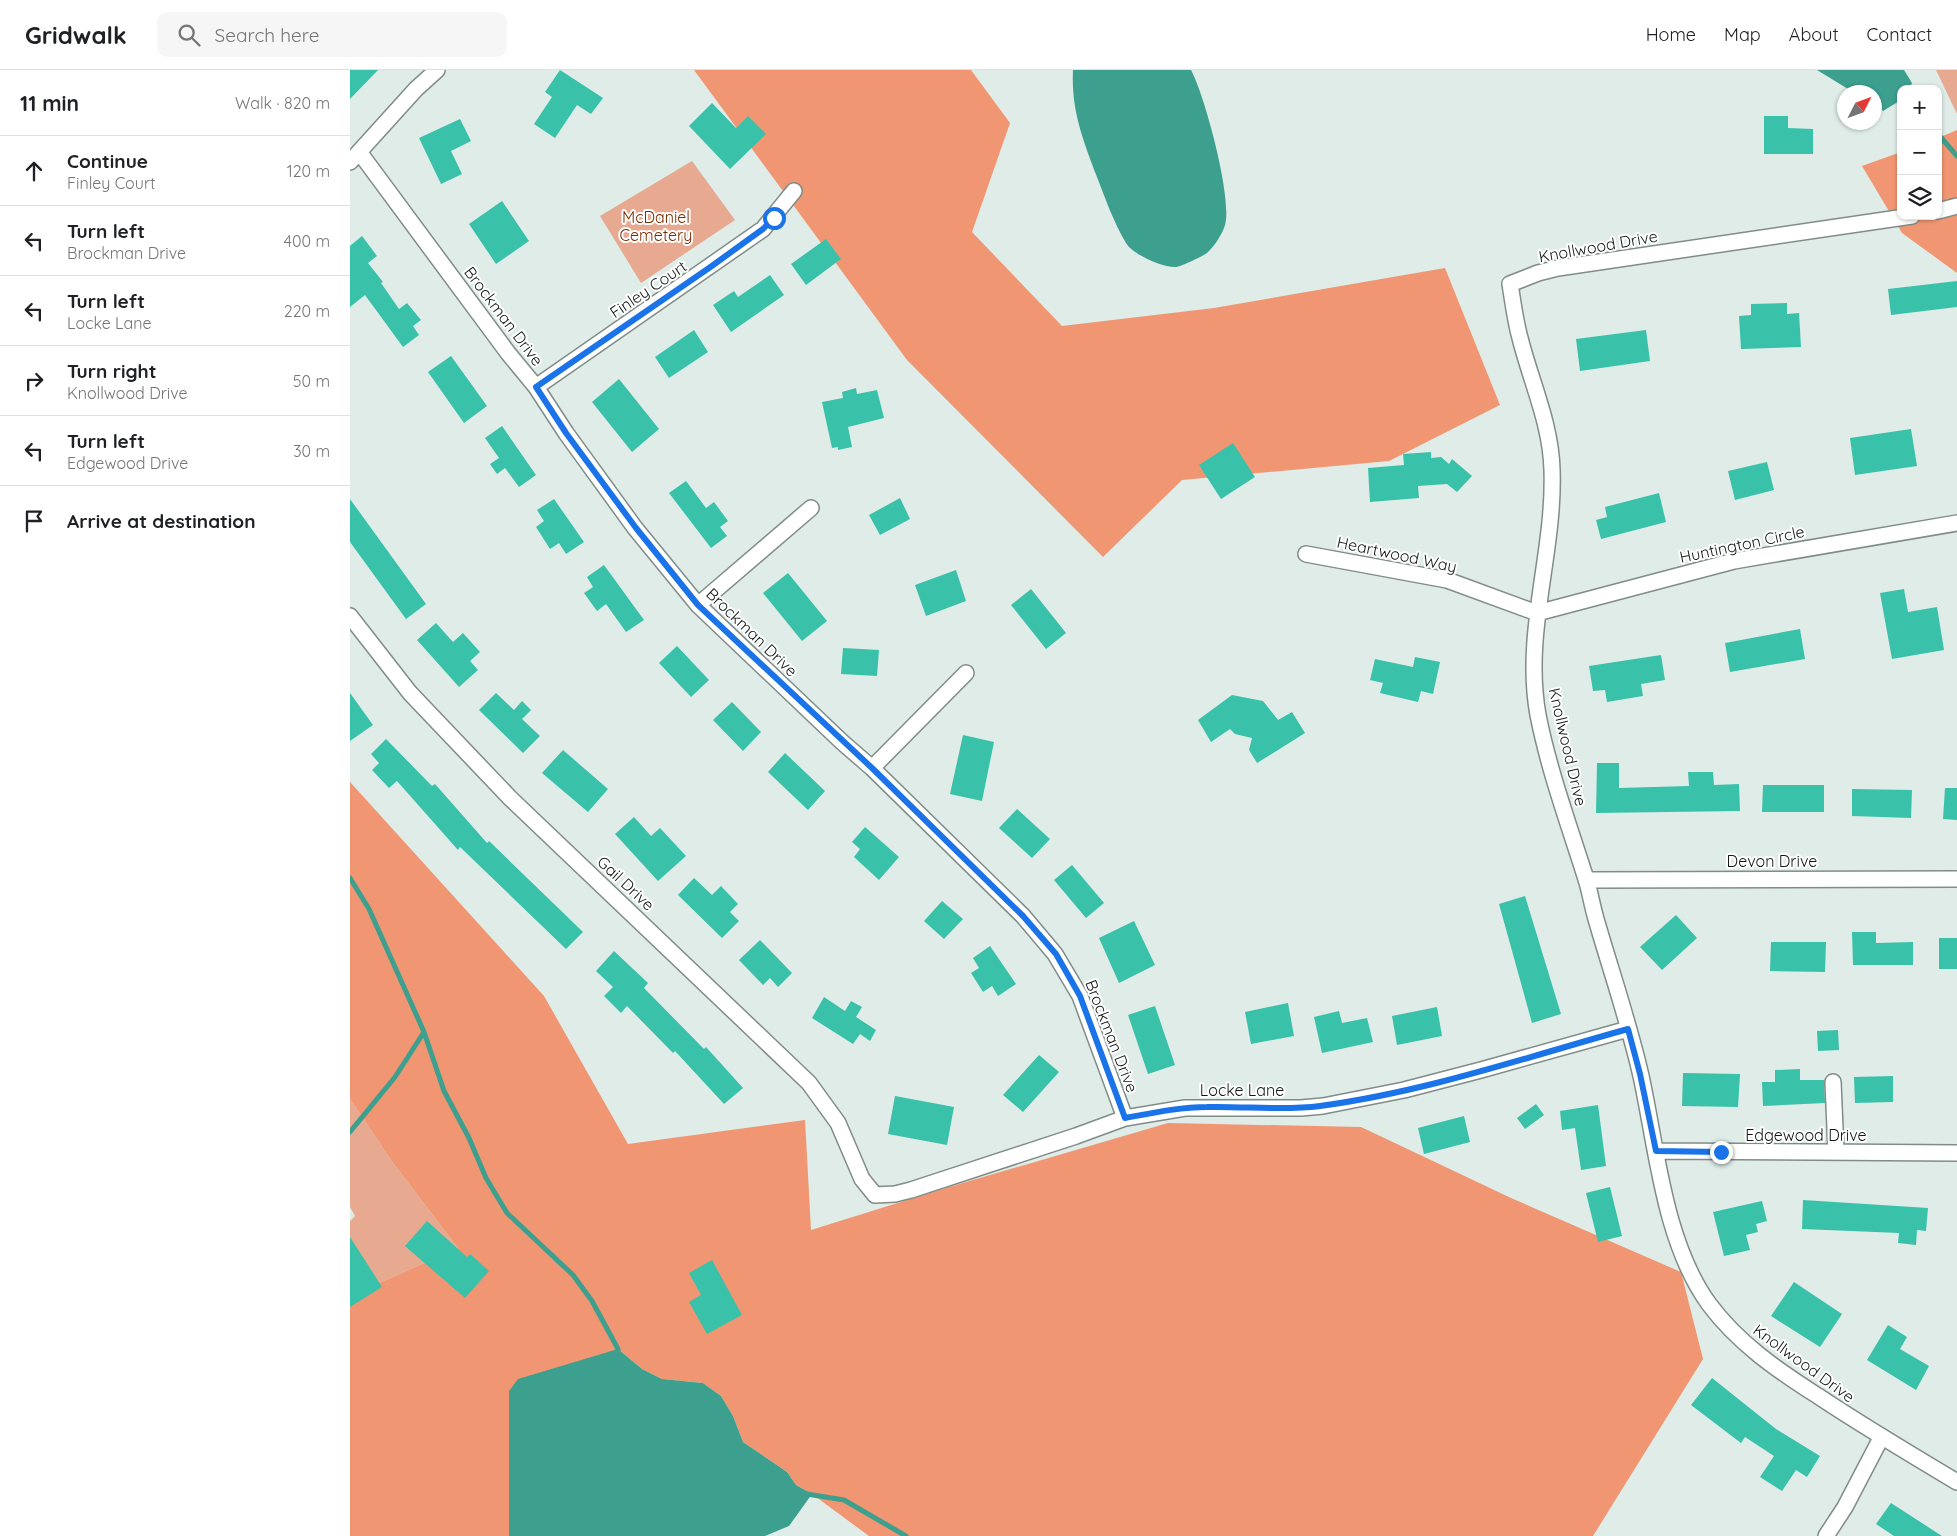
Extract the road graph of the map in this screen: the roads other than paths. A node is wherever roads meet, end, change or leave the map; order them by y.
1 (437, 70) edge
2 (355, 158) edge
3 (794, 192) dead end
4 (1957, 206) edge
5 (1942, 210) edge
6 (1897, 218) edge
7 (536, 387) junction
8 (811, 508) dead end
9 (1957, 523) edge
10 (1306, 554) dead end
11 (698, 605) junction
12 (1537, 613) junction
13 (350, 616) edge
14 (966, 674) dead end
15 (872, 768) junction
16 (1957, 879) edge
17 (1586, 880) junction
18 (1628, 1029) junction
19 (1833, 1082) dead end
20 (1125, 1118) junction
21 (1656, 1151) junction
22 (1836, 1152) junction
23 (1957, 1153) edge
24 (865, 1184) joint
25 (1881, 1438) junction
26 (1957, 1482) edge
27 (1826, 1536) edge

1 - 2 street
2 - 7 street, Brockman Drive
3 - 7 street, Finley Court
4 - 5 street
6 - 12 street, Knollwood Drive
7 - 11 street, Brockman Drive
8 - 11 street
9 - 12 street, Huntington Circle
10 - 12 street, Heartwood Way
11 - 15 street, Brockman Drive
12 - 17 street, Knollwood Drive
13 - 24 street, Gail Drive
14 - 15 street
15 - 20 street, Brockman Drive
16 - 17 street, Devon Drive
17 - 18 street, Knollwood Drive
18 - 20 street, Locke Lane
18 - 21 street, Knollwood Drive
19 - 22 street
20 - 24 street, Locke Lane
21 - 22 street, Edgewood Drive
21 - 25 street, Knollwood Drive
22 - 23 street, Edgewood Drive
25 - 26 street, Knollwood Drive
25 - 27 street

